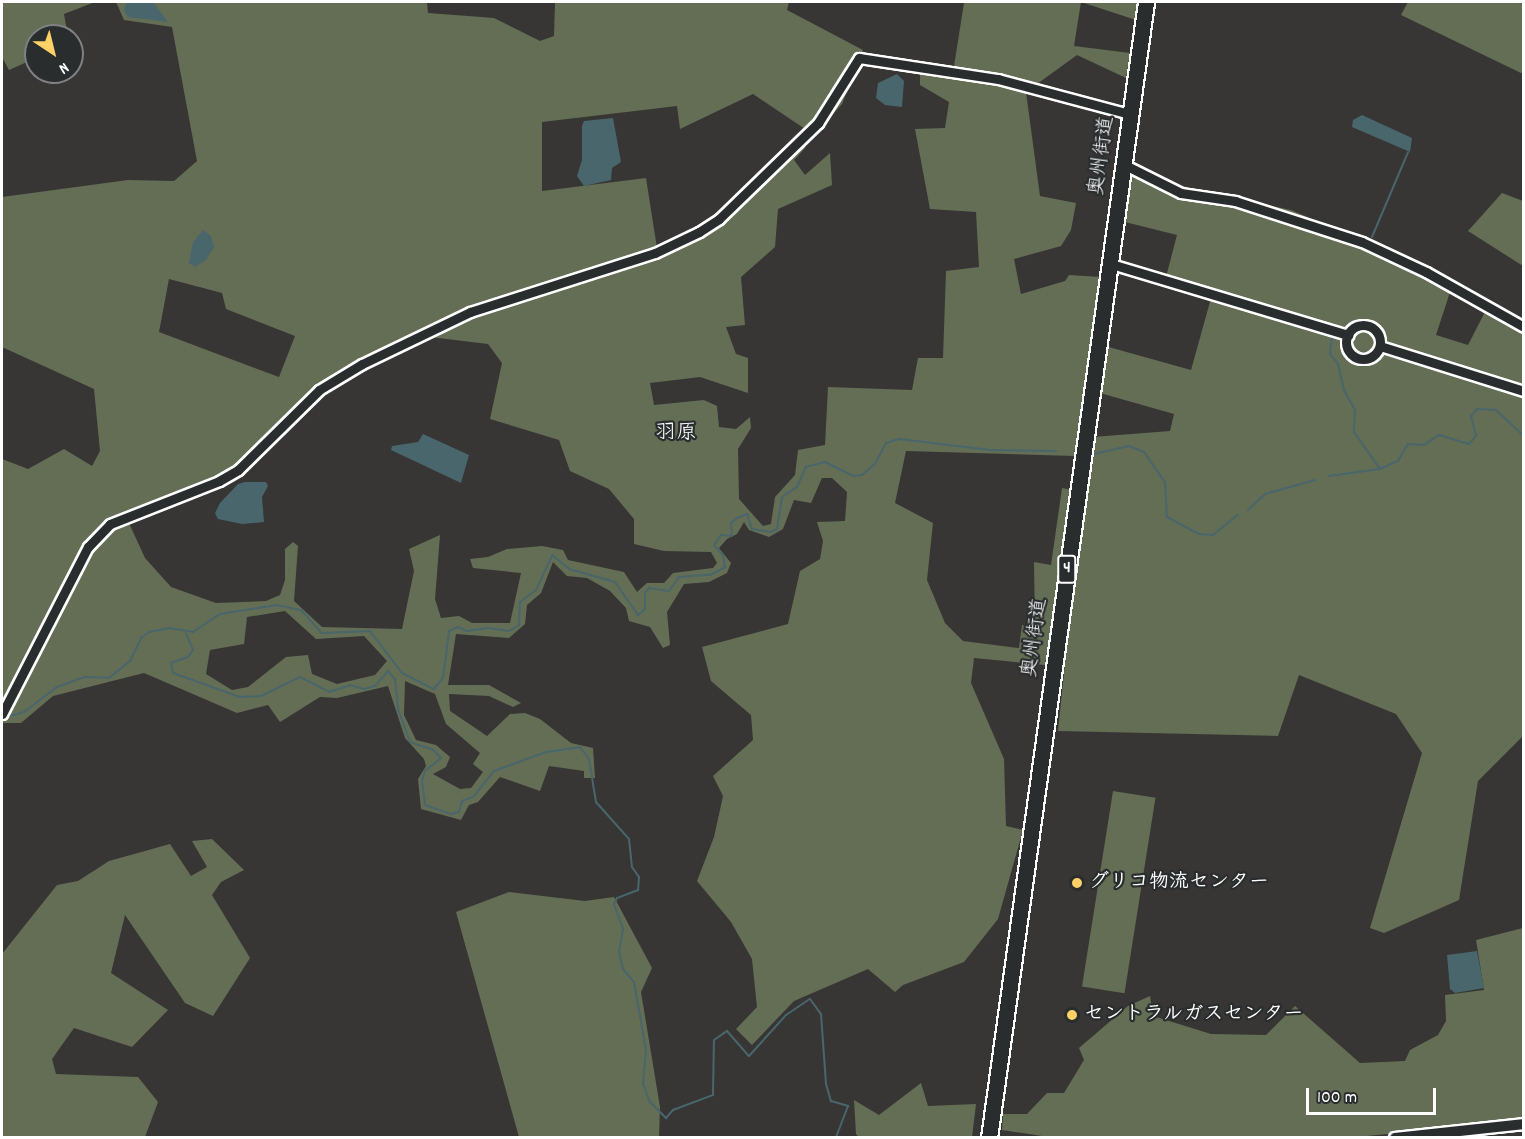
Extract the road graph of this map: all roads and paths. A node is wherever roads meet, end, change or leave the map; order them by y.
1 (1146, 2) edge
2 (1130, 114) junction
3 (1123, 164) junction
4 (1108, 263) junction
5 (1524, 327) edge
6 (1347, 336) junction
7 (1380, 346) junction
8 (1524, 391) edge
9 (2, 714) edge
10 (1524, 1124) edge
11 (988, 1137) edge
12 (1395, 1137) edge

1 - 2 highway, 奥州街道 / 4
2 - 3 highway, 奥州街道 / 4
2 - 9 street
3 - 4 highway, 奥州街道 / 4
3 - 5 street
4 - 6 street
4 - 11 highway, 奥州街道 / 4
6 - 7 street
6 - 7 street
7 - 8 street
10 - 12 street

